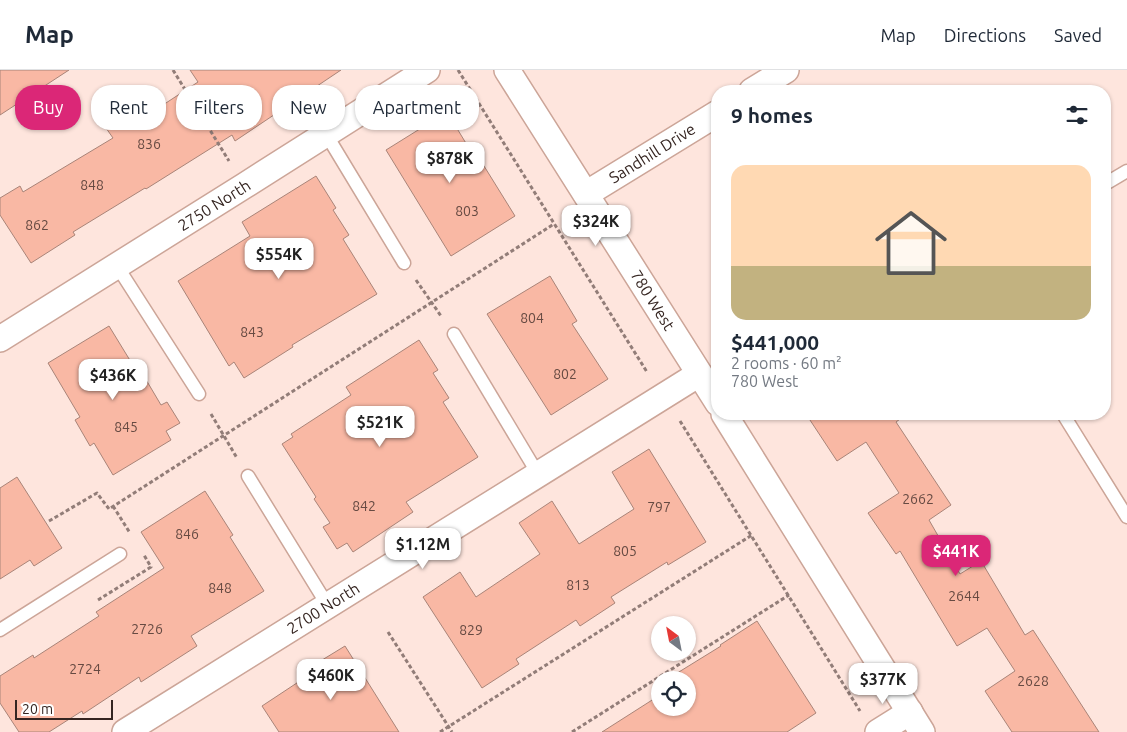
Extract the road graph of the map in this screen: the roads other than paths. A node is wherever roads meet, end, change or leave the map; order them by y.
1 (427, 70) edge
2 (507, 70) edge
3 (786, 70) edge
4 (762, 85) edge
5 (711, 116) edge
6 (326, 134) junction
7 (1127, 171) edge
8 (1111, 180) edge
9 (586, 194) junction
10 (404, 263) road end
11 (117, 266) junction
12 (454, 334) road end
13 (0, 339) edge
14 (699, 374) junction
15 (711, 392) edge
16 (199, 394) road end
17 (728, 420) edge
18 (1067, 420) edge
19 (538, 474) junction
20 (248, 476) road end
21 (1127, 517) edge
22 (120, 554) dead end
23 (328, 606) junction
24 (0, 630) edge
25 (916, 722) edge
26 (126, 732) edge
27 (878, 732) edge

1 - 6 street, 2750 North
2 - 9 street, 780 West
3 - 4 street
5 - 9 street, Sandhill Drive
6 - 10 lane
6 - 11 street, 2750 North
7 - 8 lane
9 - 14 street, 780 West
11 - 13 street, 2750 North
11 - 16 lane
12 - 19 lane
14 - 15 street, 780 West
14 - 19 street, 2700 North
17 - 25 street
18 - 21 lane
19 - 23 street, 2700 North
20 - 23 lane
22 - 24 lane
23 - 26 street, 2700 North
25 - 27 street

